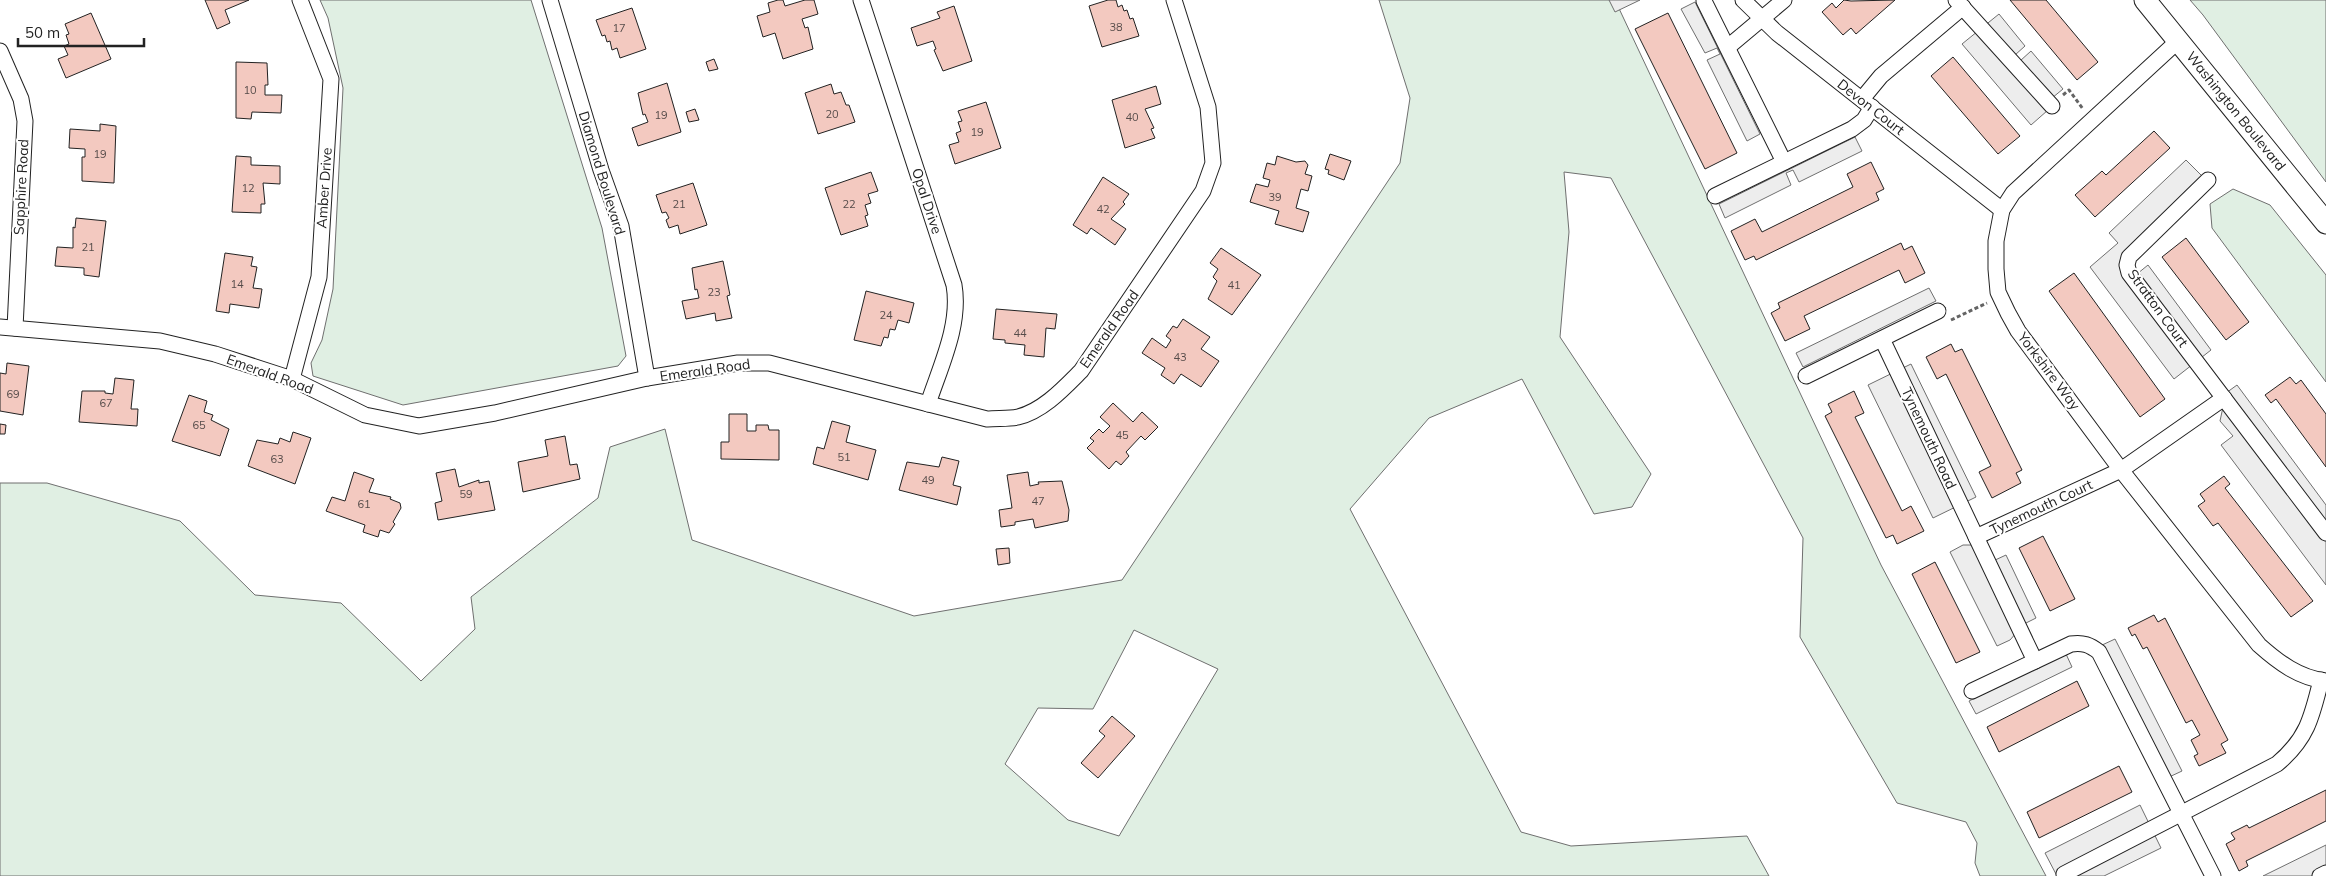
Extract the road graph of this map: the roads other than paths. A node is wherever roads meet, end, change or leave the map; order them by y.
1 (300, 0) edge
2 (550, 0) edge
3 (861, 0) edge
4 (1174, 0) edge
5 (1743, 0) edge
6 (1784, 0) edge
7 (2145, 0) edge
8 (1704, 1) edge
9 (1959, 4) edge
10 (1762, 19) junction
11 (2178, 40) junction
12 (1728, 47) junction
13 (0, 52) edge
14 (1867, 103) junction
15 (2052, 106) road end
16 (1784, 162) junction
17 (2208, 180) dead end
18 (1715, 196) dead end
19 (2002, 210) junction
20 (2326, 223) edge
21 (1938, 312) road end
22 (7, 327) edge
23 (1882, 339) junction
24 (1806, 376) dead end
25 (647, 378) junction
26 (292, 379) junction
27 (2224, 398) junction
28 (928, 404) junction
29 (2121, 470) junction
30 (2326, 532) edge
31 (1976, 537) junction
32 (2035, 661) junction
33 (2323, 681) edge
34 (1972, 691) dead end
35 (2182, 814) junction
36 (2326, 873) edge
37 (2064, 874) dead end
38 (2213, 876) edge
39 (2320, 876) edge

1 - 26 street, Amber Drive
2 - 25 street, Diamond Boulevard
3 - 28 street, Opal Drive
4 - 28 street, Emerald Road
5 - 10 street, Devon Court
6 - 10 street
7 - 11 street, Washington Boulevard
8 - 12 street
9 - 14 street
9 - 15 street
10 - 12 street
10 - 14 street, Devon Court
11 - 19 street, Yorkshire Way
11 - 20 street, Washington Boulevard
12 - 16 street
13 - 22 street, Sapphire Road
14 - 16 street
14 - 19 street, Devon Court
16 - 18 street
17 - 27 street, Stratton Court
19 - 29 street, Yorkshire Way
21 - 23 street
22 - 26 street, Emerald Road
23 - 24 street
23 - 31 street, Tynemouth Road
25 - 26 street, Emerald Road
25 - 28 street, Emerald Road
27 - 29 street
27 - 30 street, Stratton Court
29 - 31 street, Tynemouth Court
29 - 33 street, Yorkshire Way
31 - 32 street, Tynemouth Court
32 - 34 street
32 - 35 street
33 - 35 street
35 - 37 street
35 - 38 street
36 - 39 street

